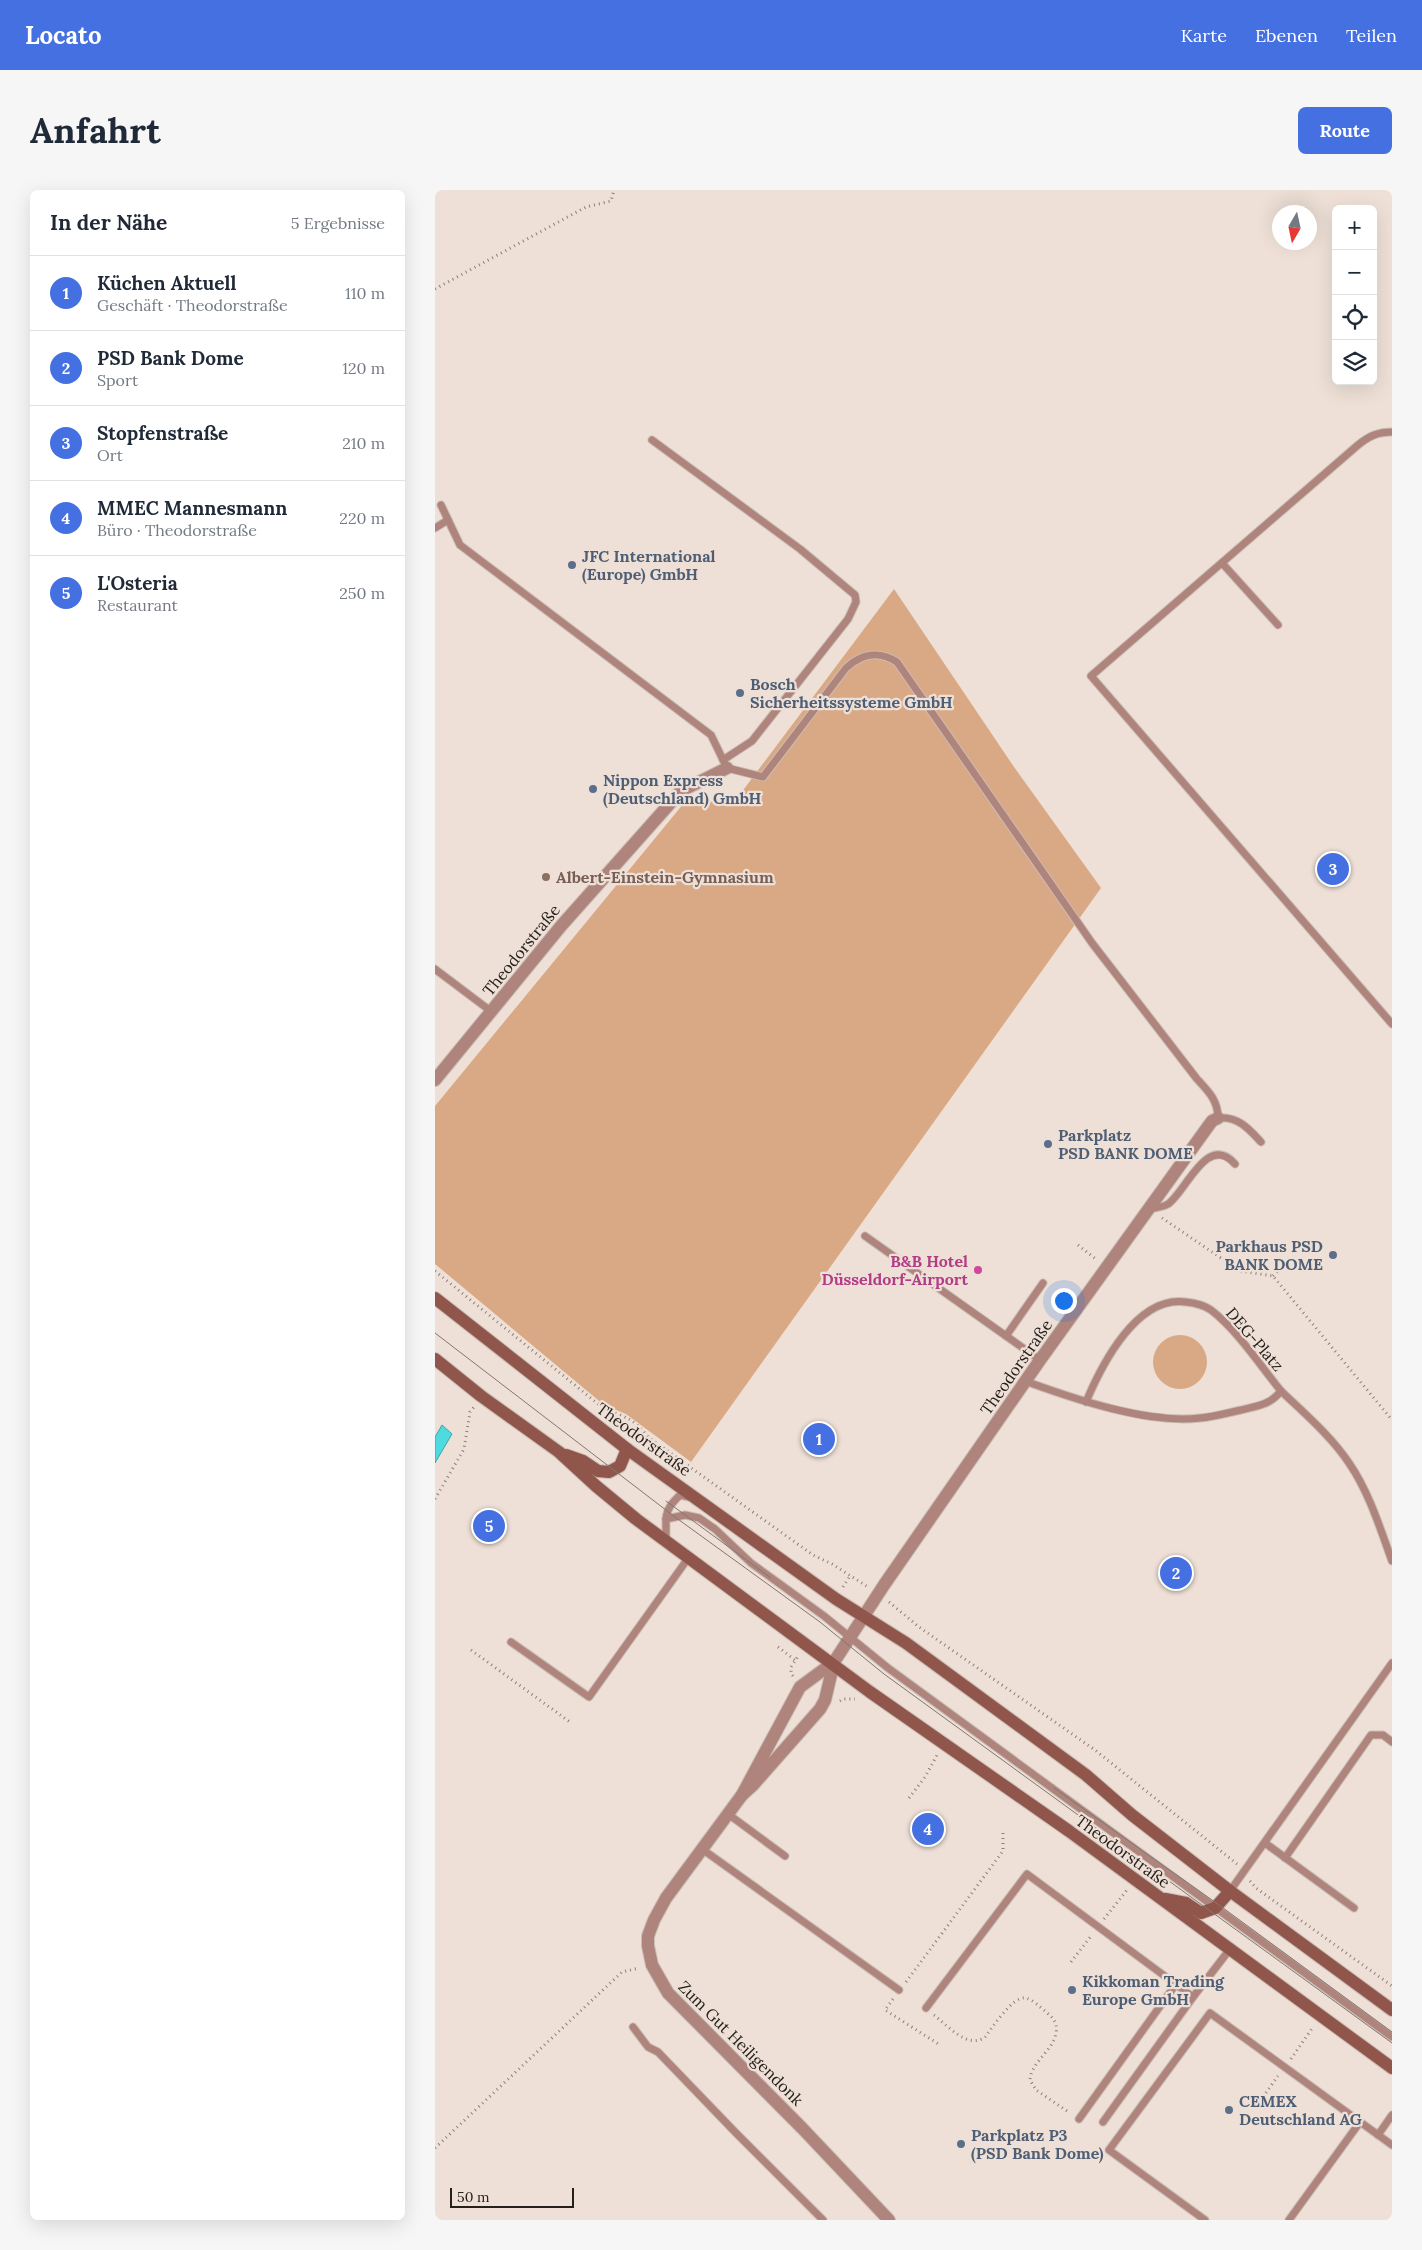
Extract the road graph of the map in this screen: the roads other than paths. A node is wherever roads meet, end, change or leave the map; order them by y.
1 (1392, 432) edge
2 (652, 440) dead end
3 (441, 506) dead end
4 (447, 520) junction
5 (435, 528) edge
6 (1222, 563) junction
7 (1278, 625) dead end
8 (725, 764) junction
9 (435, 969) edge
10 (492, 1012) junction
11 (1392, 1024) edge
12 (435, 1080) edge
13 (1218, 1118) junction
14 (1261, 1142) dead end
15 (1235, 1164) dead end
16 (1149, 1209) junction
17 (865, 1236) dead end
18 (1043, 1284) dead end
19 (435, 1298) edge
20 (1006, 1336) junction
21 (435, 1359) edge
22 (1040, 1360) junction
23 (1025, 1381) junction
24 (1281, 1391) junction
25 (1086, 1402) junction
26 (627, 1449) junction
27 (559, 1452) junction
28 (697, 1498) junction
29 (665, 1519) junction
30 (666, 1540) junction
31 (689, 1557) junction
32 (1392, 1561) edge
33 (865, 1617) junction
34 (850, 1638) junction
35 (511, 1642) dead end
36 (834, 1662) junction
37 (1392, 1664) edge
38 (1392, 1742) edge
39 (742, 1795) junction
40 (727, 1814) junction
41 (1265, 1843) junction
42 (702, 1849) junction
43 (785, 1856) dead end
44 (1285, 1858) junction
45 (1230, 1891) junction
46 (1163, 1899) junction
47 (1215, 1908) junction
48 (1353, 1908) dead end
49 (1231, 1950) junction
50 (1176, 1984) junction
51 (899, 1990) road end
52 (1193, 1997) junction
53 (926, 2008) road end
54 (1392, 2010) edge
55 (633, 2026) dead end
56 (1392, 2037) edge
57 (1392, 2068) edge
58 (1392, 2115) edge
59 (1079, 2119) road end
60 (1103, 2122) dead end
61 (1360, 2122) junction
62 (1378, 2135) junction
63 (1392, 2145) edge
64 (823, 2220) edge
65 (889, 2220) edge
66 (1205, 2220) edge
67 (1289, 2220) edge

1 - 6 lane
2 - 8 lane
3 - 4 lane
4 - 5 lane
4 - 8 lane
6 - 7 lane
6 - 11 lane
8 - 10 street, Theodorstraße
8 - 13 lane
9 - 10 lane
10 - 12 street, Theodorstraße
13 - 14 lane
13 - 16 street, Theodorstraße
15 - 16 lane
16 - 22 street, Theodorstraße
17 - 20 lane
18 - 20 lane
19 - 26 main road, Theodorstraße
20 - 22 lane
21 - 27 main road, Theodorstraße
22 - 23 street, Theodorstraße
23 - 25 lane, DEG-Platz
23 - 33 street, Theodorstraße
24 - 25 lane, DEG-Platz
24 - 25 lane, DEG-Platz
24 - 32 lane
26 - 27 main road
26 - 28 main road, Theodorstraße
27 - 30 main road, Theodorstraße
28 - 29 lane
28 - 33 main road, Theodorstraße
29 - 30 lane
29 - 34 lane
30 - 31 main road, Theodorstraße
31 - 35 lane
31 - 36 main road, Theodorstraße
33 - 34 street, Theodorstraße
33 - 45 main road, Theodorstraße
34 - 36 street, Theodorstraße
34 - 47 lane
36 - 39 street, Zum Gut Heiligendonk
36 - 39 street, Zum Gut Heiligendonk
36 - 46 main road, Theodorstraße
37 - 41 lane
38 - 44 lane
39 - 40 street, Zum Gut Heiligendonk
40 - 42 street, Zum Gut Heiligendonk
40 - 43 lane
41 - 44 lane
41 - 45 lane
42 - 51 lane
42 - 65 street, Zum Gut Heiligendonk
44 - 48 lane
45 - 47 main road
45 - 54 main road, Theodorstraße
46 - 47 main road
46 - 49 main road, Theodorstraße
47 - 56 lane
49 - 52 lane
49 - 57 main road, Theodorstraße
50 - 52 lane
50 - 53 lane
50 - 59 lane
52 - 60 lane
55 - 64 lane
58 - 62 lane
61 - 62 lane
61 - 66 lane
61 - 67 lane
62 - 63 lane

